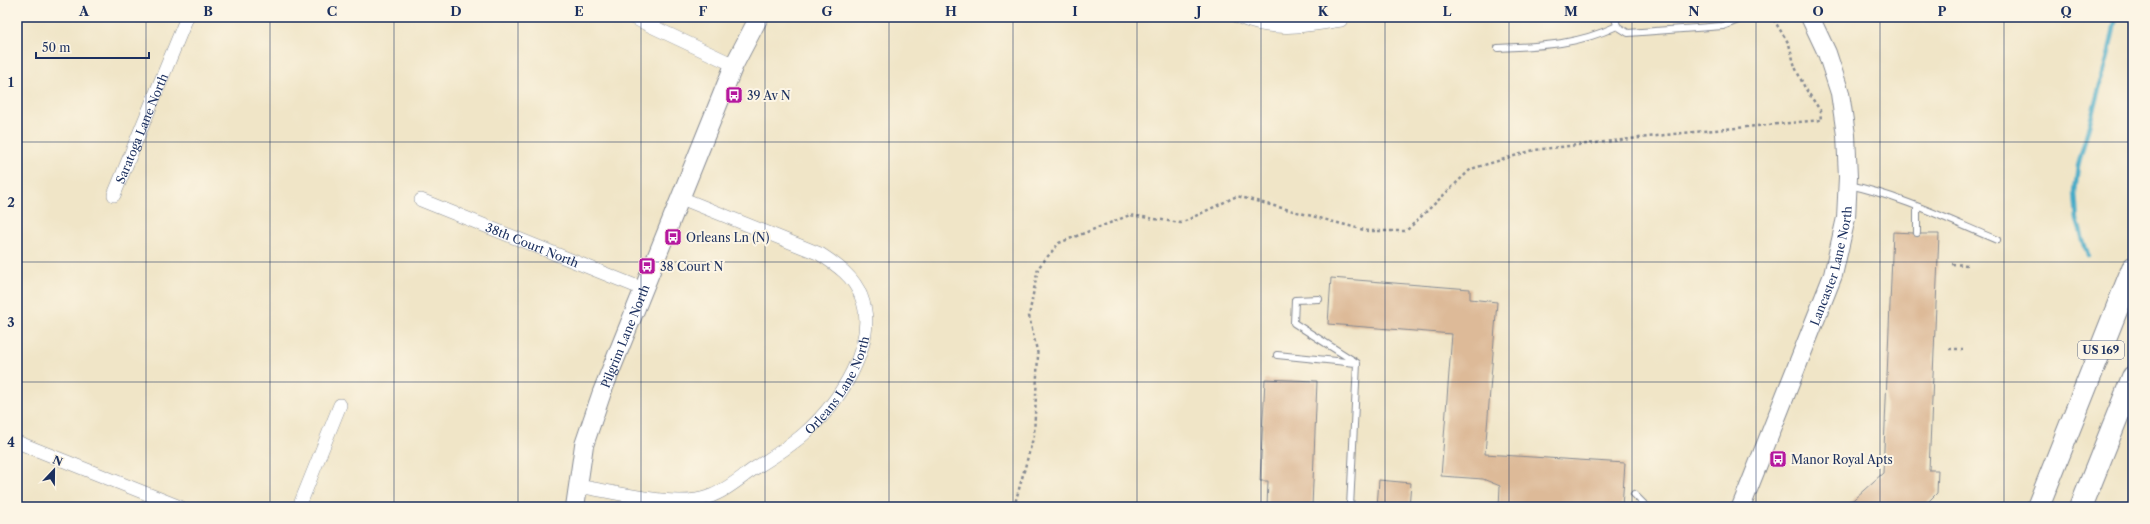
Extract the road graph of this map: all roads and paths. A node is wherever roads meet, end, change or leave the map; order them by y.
1 (187, 17) edge
2 (632, 17) edge
3 (759, 17) edge
4 (1239, 17) edge
5 (1615, 17) edge
6 (1746, 17) edge
7 (1772, 17) edge
8 (1810, 17) edge
9 (1341, 20) dead end
10 (1617, 26) junction
11 (1498, 48) dead end
12 (734, 66) junction
13 (1848, 185) junction
14 (114, 195) dead end
15 (681, 198) junction
16 (421, 200) dead end
17 (1917, 207) junction
18 (1917, 234) dead end
19 (1997, 240) dead end
20 (1952, 264) dead end
21 (1967, 265) dead end
22 (2133, 268) edge
23 (643, 289) junction
24 (1319, 299) dead end
25 (1949, 349) dead end
26 (1963, 350) dead end
27 (1277, 355) dead end
28 (1358, 363) junction
29 (2133, 377) edge
30 (340, 405) dead end
31 (18, 446) edge
32 (577, 486) junction
33 (1634, 494) dead end
34 (180, 507) edge
35 (299, 507) edge
36 (575, 507) edge
37 (1014, 507) edge
38 (1350, 507) edge
39 (1647, 507) edge
40 (1741, 507) edge
41 (2038, 507) edge
42 (2081, 507) edge

1 - 14 street, Saratoga Lane North
2 - 12 street
3 - 12 street, Pilgrim Lane North
4 - 9 street
5 - 10 lane
6 - 10 lane
7 - 37 path
8 - 13 street, Lancaster Lane North
10 - 11 lane
12 - 15 street, Pilgrim Lane North
13 - 17 lane
13 - 40 street, Lancaster Lane North
15 - 23 street, Pilgrim Lane North
15 - 32 street, Orleans Lane North
16 - 23 street, 38th Court North
17 - 18 lane
17 - 19 lane
20 - 21 path
22 - 41 highway, US 169
23 - 32 street, Pilgrim Lane North
24 - 28 lane
25 - 26 path
27 - 28 lane
28 - 38 lane
29 - 42 highway
30 - 35 street
31 - 34 street
32 - 36 street, Pilgrim Lane North
33 - 39 lane

